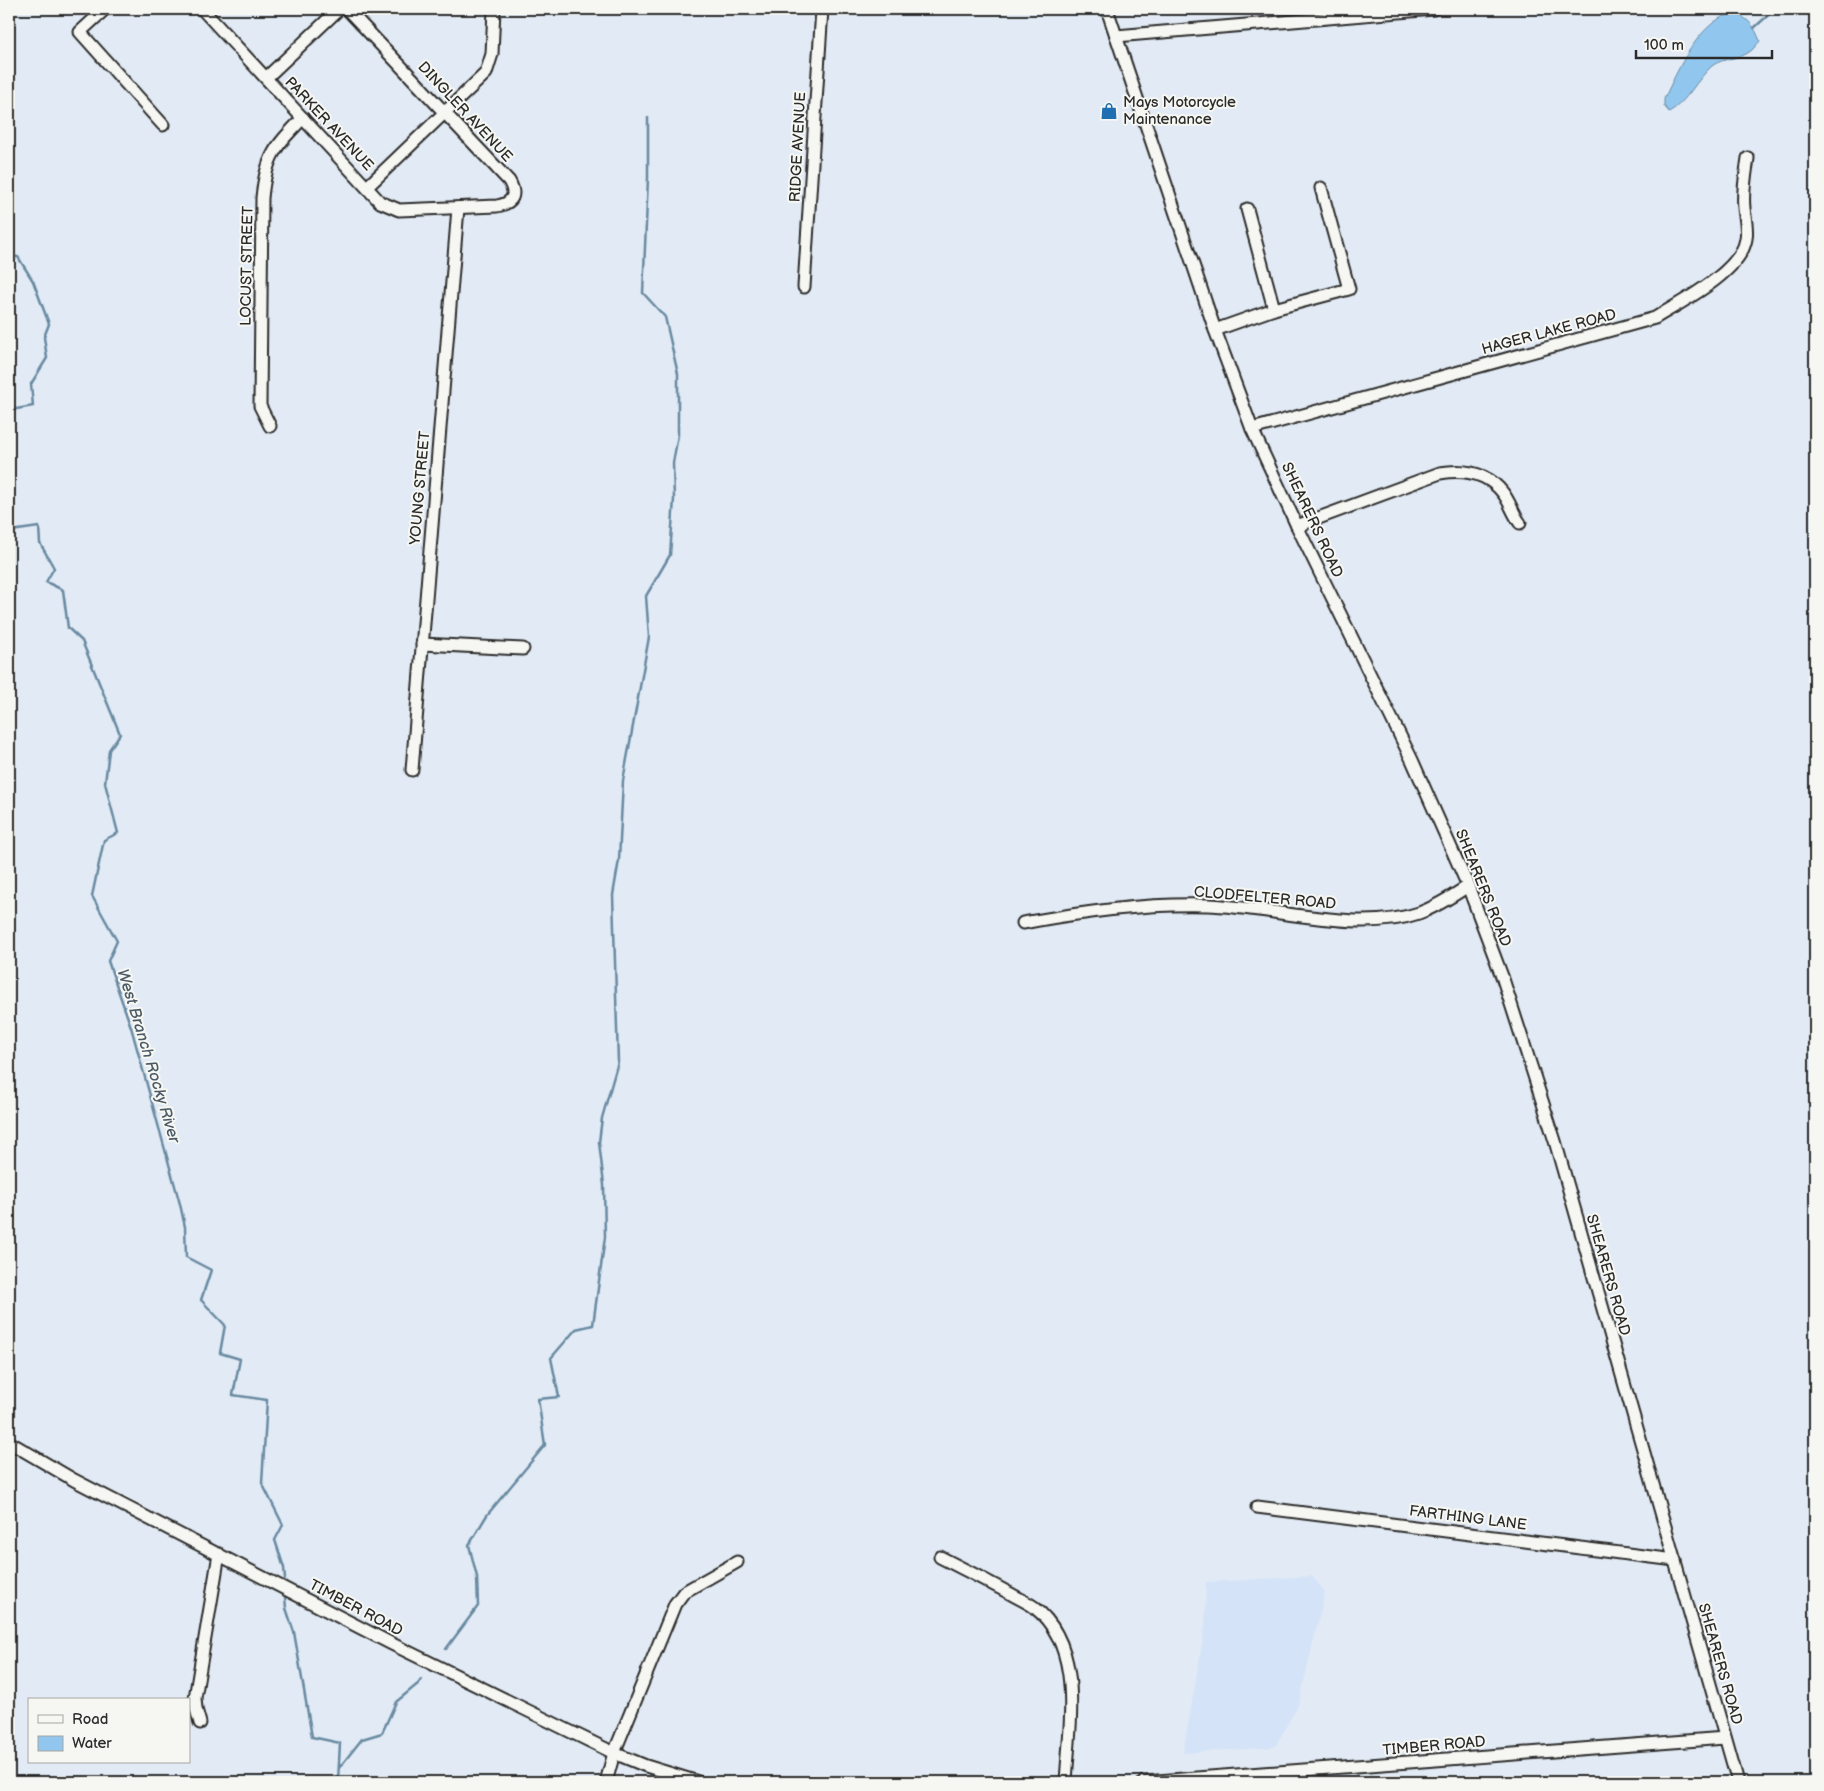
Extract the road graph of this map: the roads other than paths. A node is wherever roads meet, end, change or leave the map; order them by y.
1 (105, 9) edge
2 (202, 9) edge
3 (339, 9) edge
4 (347, 9) edge
5 (494, 9) edge
6 (822, 9) edge
7 (1107, 9) edge
8 (1434, 9) edge
9 (1116, 36) junction
10 (266, 78) junction
11 (446, 113) junction
12 (303, 118) junction
13 (163, 125) dead end
14 (1748, 158) dead end
15 (367, 187) junction
16 (1321, 188) dead end
17 (458, 208) junction
18 (1247, 209) dead end
19 (804, 287) dead end
20 (1274, 309) junction
21 (1214, 330) junction
22 (270, 426) dead end
23 (1252, 429) junction
24 (1520, 523) dead end
25 (1297, 526) junction
26 (422, 644) junction
27 (523, 649) dead end
28 (412, 770) dead end
29 (1468, 886) junction
30 (1023, 922) dead end
31 (9, 1442) edge
32 (1257, 1507) dead end
33 (219, 1554) junction
34 (940, 1557) dead end
35 (1675, 1560) junction
36 (737, 1562) dead end
37 (200, 1723) dead end
38 (1725, 1738) junction
39 (614, 1753) junction
40 (606, 1782) edge
41 (698, 1782) edge
42 (1066, 1782) edge
43 (1144, 1782) edge
44 (1738, 1782) edge

1 - 13 street
2 - 10 street, PARKER AVENUE
3 - 10 street
4 - 11 street, DINGLER AVENUE
5 - 11 street
6 - 19 street, RIDGE AVENUE
7 - 9 street, SHEARERS ROAD
8 - 9 street
9 - 21 street, SHEARERS ROAD
10 - 12 street, PARKER AVENUE
11 - 15 street
11 - 17 street, DINGLER AVENUE
12 - 15 street, PARKER AVENUE
12 - 22 street, LOCUST STREET
14 - 23 street, HAGER LAKE ROAD
15 - 17 street, PARKER AVENUE
16 - 20 street
17 - 26 street, YOUNG STREET
18 - 20 street
20 - 21 street
21 - 23 street, SHEARERS ROAD
23 - 25 street, SHEARERS ROAD
24 - 25 street
25 - 29 street, SHEARERS ROAD
26 - 27 street
26 - 28 street, YOUNG STREET
29 - 30 street, CLODFELTER ROAD
29 - 35 street, SHEARERS ROAD
31 - 33 street, TIMBER ROAD
32 - 35 street, FARTHING LANE
33 - 37 street
33 - 39 street, TIMBER ROAD
34 - 42 street
35 - 38 street, SHEARERS ROAD
36 - 39 street
38 - 43 street, TIMBER ROAD
38 - 44 street, SHEARERS ROAD
39 - 40 street
39 - 41 street, TIMBER ROAD

